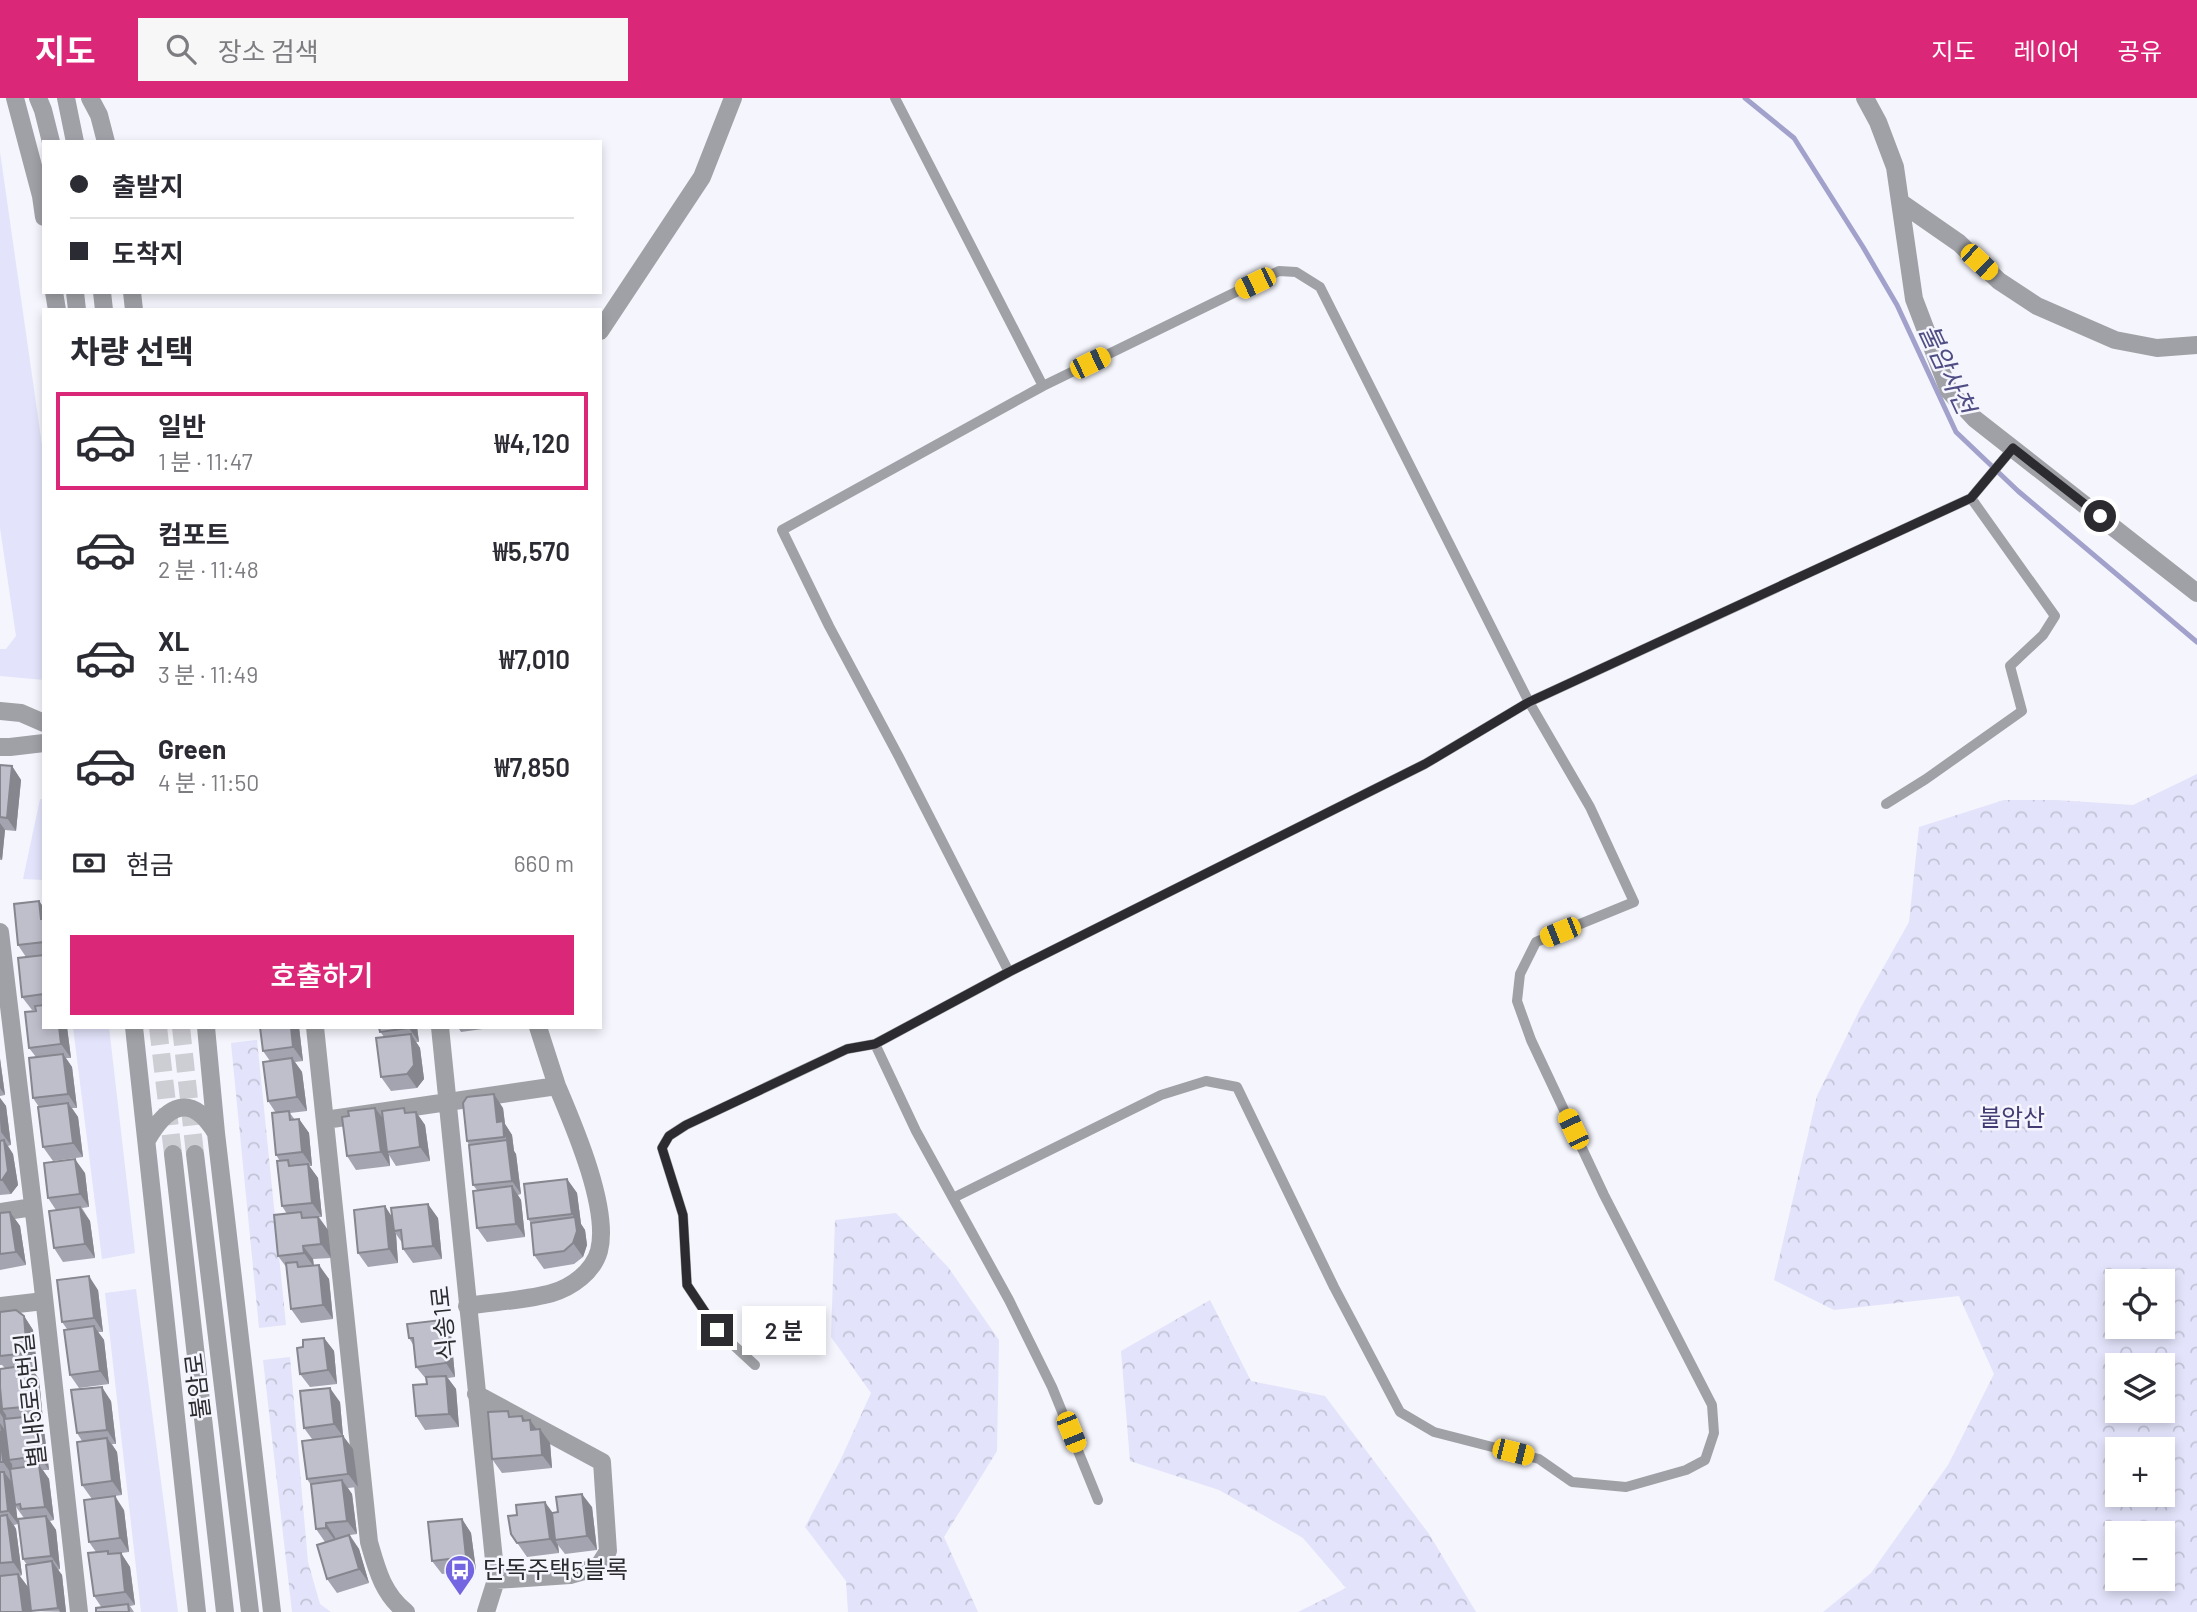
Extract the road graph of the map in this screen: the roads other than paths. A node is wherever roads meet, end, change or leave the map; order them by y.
1 (15, 98) edge
2 (38, 98) edge
3 (66, 98) edge
4 (90, 98) edge
5 (733, 98) edge
6 (894, 98) edge
7 (1865, 98) edge
8 (50, 140) edge
9 (75, 140) edge
10 (105, 140) edge
11 (1900, 202) junction
12 (42, 203) edge
13 (602, 328) edge
14 (2197, 345) edge
15 (1043, 386) junction
16 (2009, 452) junction
17 (1971, 498) junction
18 (2197, 593) edge
19 (1529, 702) junction
20 (0, 711) edge
21 (42, 722) edge
22 (42, 743) edge
23 (0, 747) edge
24 (1886, 804) dead end
25 (0, 932) edge
26 (1009, 972) junction
27 (134, 1029) edge
28 (206, 1029) edge
29 (315, 1029) edge
30 (440, 1029) edge
31 (539, 1029) edge
32 (875, 1044) junction
33 (557, 1086) junction
34 (449, 1101) junction
35 (326, 1120) junction
36 (216, 1133) junction
37 (147, 1140) junction
38 (173, 1154) tunnel mouth
39 (195, 1154) tunnel mouth
40 (953, 1198) junction
41 (33, 1207) junction
42 (0, 1212) edge
43 (44, 1301) junction
44 (0, 1306) edge
45 (467, 1306) junction
46 (755, 1365) dead end
47 (476, 1394) junction
48 (1098, 1500) dead end
49 (496, 1580) junction
50 (79, 1612) edge
51 (197, 1612) edge
52 (225, 1612) edge
53 (250, 1612) edge
54 (272, 1612) edge
55 (406, 1612) edge
56 (486, 1612) edge

1 - 12 street
2 - 8 street
3 - 9 street
4 - 10 street
5 - 13 street
6 - 15 lane
7 - 11 street
11 - 14 street
11 - 16 street
15 - 19 lane
15 - 26 lane
16 - 17 lane
16 - 18 street
17 - 19 lane
17 - 24 lane
19 - 26 lane
19 - 40 lane
20 - 21 street
22 - 23 street
25 - 41 street, 별내5로5번길
26 - 32 lane
27 - 37 street
28 - 36 street
29 - 35 street
30 - 34 street, 식송1로
31 - 33 street
32 - 40 lane
32 - 46 lane
33 - 34 street
33 - 45 street
34 - 35 street
34 - 45 street, 식송1로
35 - 55 street
36 - 37 street
36 - 54 street
37 - 51 street
38 - 52 street, 불암로
39 - 53 street, 불암로
40 - 48 lane
41 - 42 street
41 - 43 street, 별내5로5번길
43 - 44 street
43 - 50 street, 별내5로5번길
45 - 47 street, 식송1로
47 - 49 street, 식송1로
47 - 49 street
49 - 56 street, 식송1로

